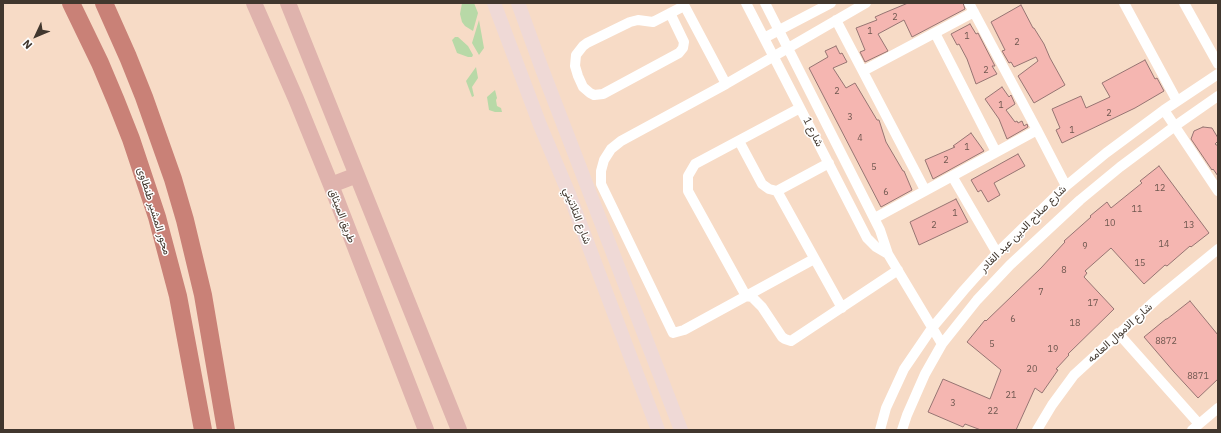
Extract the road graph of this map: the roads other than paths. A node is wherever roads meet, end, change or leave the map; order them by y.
1 (71, 3) edge
2 (104, 3) edge
3 (254, 3) edge
4 (288, 3) edge
5 (494, 3) edge
6 (518, 3) edge
7 (746, 3) edge
8 (765, 3) edge
9 (831, 3) edge
10 (866, 3) edge
11 (969, 3) edge
12 (1124, 3) edge
13 (1184, 3) edge
14 (683, 4) edge
15 (974, 12) junction
16 (670, 13) junction
17 (836, 20) junction
18 (778, 30) junction
19 (935, 33) junction
20 (764, 38) junction
21 (787, 48) junction
22 (774, 56) junction
23 (1218, 64) edge
24 (863, 71) junction
25 (1218, 74) edge
26 (726, 84) junction
27 (1218, 96) edge
28 (1177, 101) junction
29 (800, 108) junction
30 (1164, 110) junction
31 (1175, 126) junction
32 (1037, 130) junction
33 (739, 141) junction
34 (996, 152) junction
35 (829, 163) junction
36 (357, 175) junction
37 (952, 176) junction
38 (330, 186) junction
39 (1066, 186) junction
40 (925, 190) junction
41 (777, 191) junction
42 (1218, 192) edge
43 (875, 218) junction
44 (1218, 249) edge
45 (997, 253) junction
46 (888, 254) junction
47 (814, 259) junction
48 (898, 270) junction
49 (746, 296) junction
50 (842, 308) junction
51 (932, 328) junction
52 (1118, 333) junction
53 (942, 344) junction
54 (1218, 408) edge
55 (1196, 427) edge
56 (203, 430) edge
57 (226, 430) edge
58 (426, 430) edge
59 (459, 430) edge
60 (658, 430) edge
61 (682, 430) edge
62 (880, 430) edge
63 (902, 430) edge
64 (1037, 430) edge

1 - 56 highway, محور المشير طنطاوى
2 - 57 highway
3 - 38 main road, طريق الميثاق
4 - 36 main road
5 - 60 main road, شارع التلاتيني
6 - 61 main road, شارع التلاتيني
7 - 20 street, شارع 1
8 - 18 street, شارع 1
9 - 18 street
10 - 17 street
11 - 15 street
12 - 28 street
13 - 23 street
14 - 16 street
14 - 26 street
15 - 19 street
15 - 32 street
16 - 16 street
17 - 21 street
17 - 24 street
18 - 20 street
18 - 21 street, شارع 1
19 - 24 street
19 - 34 street
20 - 22 street, شارع 1
21 - 22 street
21 - 43 street, شارع 1
22 - 26 street
22 - 29 street, شارع 1
24 - 40 street
25 - 28 street, شارع صلاح الدين عبد القادر
26 - 49 street
27 - 31 street, شارع صلاح الدين عبد القادر
28 - 30 street, شارع صلاح الدين عبد القادر
29 - 33 street
29 - 35 street, شارع 1
30 - 31 street
30 - 39 street, شارع صلاح الدين عبد القادر
31 - 42 street
31 - 53 street, شارع صلاح الدين عبد القادر
32 - 34 street
32 - 39 street
33 - 41 street
33 - 49 street
34 - 37 street
35 - 41 street
35 - 46 street, شارع 1
36 - 38 main road
36 - 59 main road
37 - 40 street
37 - 45 street
38 - 58 main road, طريق الميثاق
39 - 45 street, شارع صلاح الدين عبد القادر
40 - 43 street
41 - 47 street
43 - 46 street, شارع 1
44 - 52 street, شارع الاموال العامه
45 - 51 street, شارع صلاح الدين عبد القادر
46 - 48 street, شارع 1
47 - 49 street
47 - 50 street
48 - 50 street
48 - 51 street, شارع 1
49 - 50 street
51 - 53 street, شارع 1
51 - 62 street, شارع صلاح الدين عبد القادر
52 - 55 street
52 - 64 street, شارع الاموال العامه
53 - 63 street, شارع صلاح الدين عبد القادر
54 - 55 street

